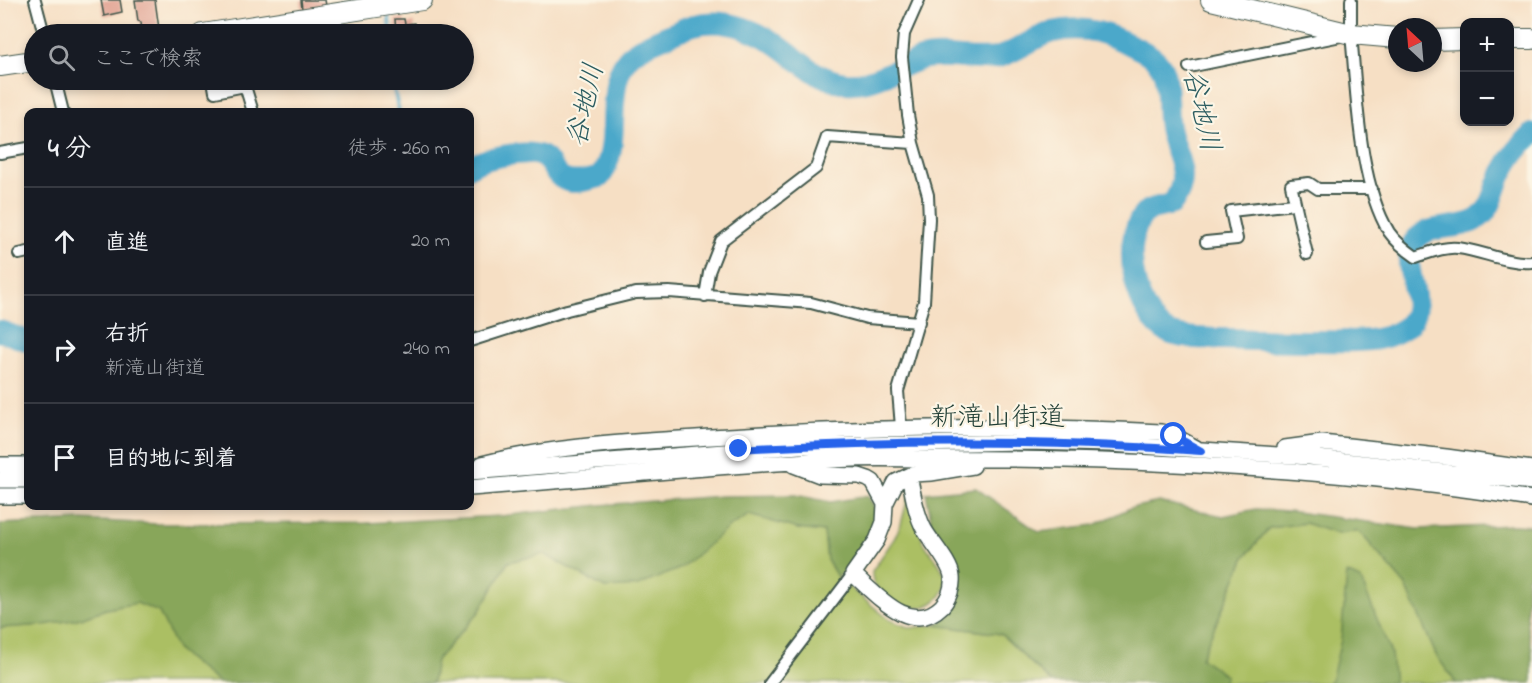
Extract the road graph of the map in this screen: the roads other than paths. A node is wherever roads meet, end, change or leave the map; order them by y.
1 (35, 0) edge
2 (422, 0) edge
3 (919, 0) edge
4 (1351, 0) edge
5 (1219, 1) edge
6 (340, 7) edge
7 (41, 24) edge
8 (254, 24) edge
9 (1351, 34) junction
10 (1388, 37) edge
11 (1460, 39) edge
12 (1514, 39) edge
13 (1532, 39) edge
14 (1442, 40) edge
15 (24, 62) edge
16 (0, 66) edge
17 (1189, 67) dead end
18 (58, 90) edge
19 (246, 90) edge
20 (62, 108) edge
21 (253, 108) edge
22 (913, 143) junction
23 (24, 149) edge
24 (0, 153) edge
25 (1372, 189) junction
26 (1294, 204) junction
27 (1206, 242) dead end
28 (1307, 254) dead end
29 (1532, 262) edge
30 (705, 296) junction
31 (919, 322) junction
32 (474, 340) edge
33 (901, 431) junction
34 (1201, 451) junction
35 (1017, 458) junction
36 (788, 463) junction
37 (0, 465) edge
38 (24, 465) edge
39 (474, 466) edge
40 (474, 472) edge
41 (1530, 478) edge
42 (0, 480) edge
43 (24, 480) edge
44 (911, 485) dead end
45 (474, 488) edge
46 (0, 496) edge
47 (24, 496) edge
48 (1528, 498) edge
49 (885, 504) junction
50 (853, 574) junction
51 (770, 683) edge

1 - 7 street
2 - 6 highway
3 - 22 street
4 - 9 street
5 - 9 highway
6 - 8 highway
9 - 10 highway
9 - 17 street
9 - 25 street
11 - 14 highway
12 - 13 highway
15 - 16 highway
18 - 20 street
19 - 21 street
22 - 30 street
22 - 31 street
23 - 24 street
25 - 26 street
25 - 29 street
26 - 27 street
26 - 28 street
30 - 31 street
30 - 32 street
31 - 33 street
33 - 34 main road
33 - 39 main road
34 - 40 main road, 新滝山街道
34 - 41 main road, 新滝山街道
35 - 36 main road, 新滝山街道
35 - 48 main road, 新滝山街道
35 - 49 main road
36 - 45 main road, 新滝山街道
36 - 49 main road
37 - 38 main road
42 - 43 main road
44 - 50 main road
46 - 47 main road
49 - 50 main road
50 - 51 street

